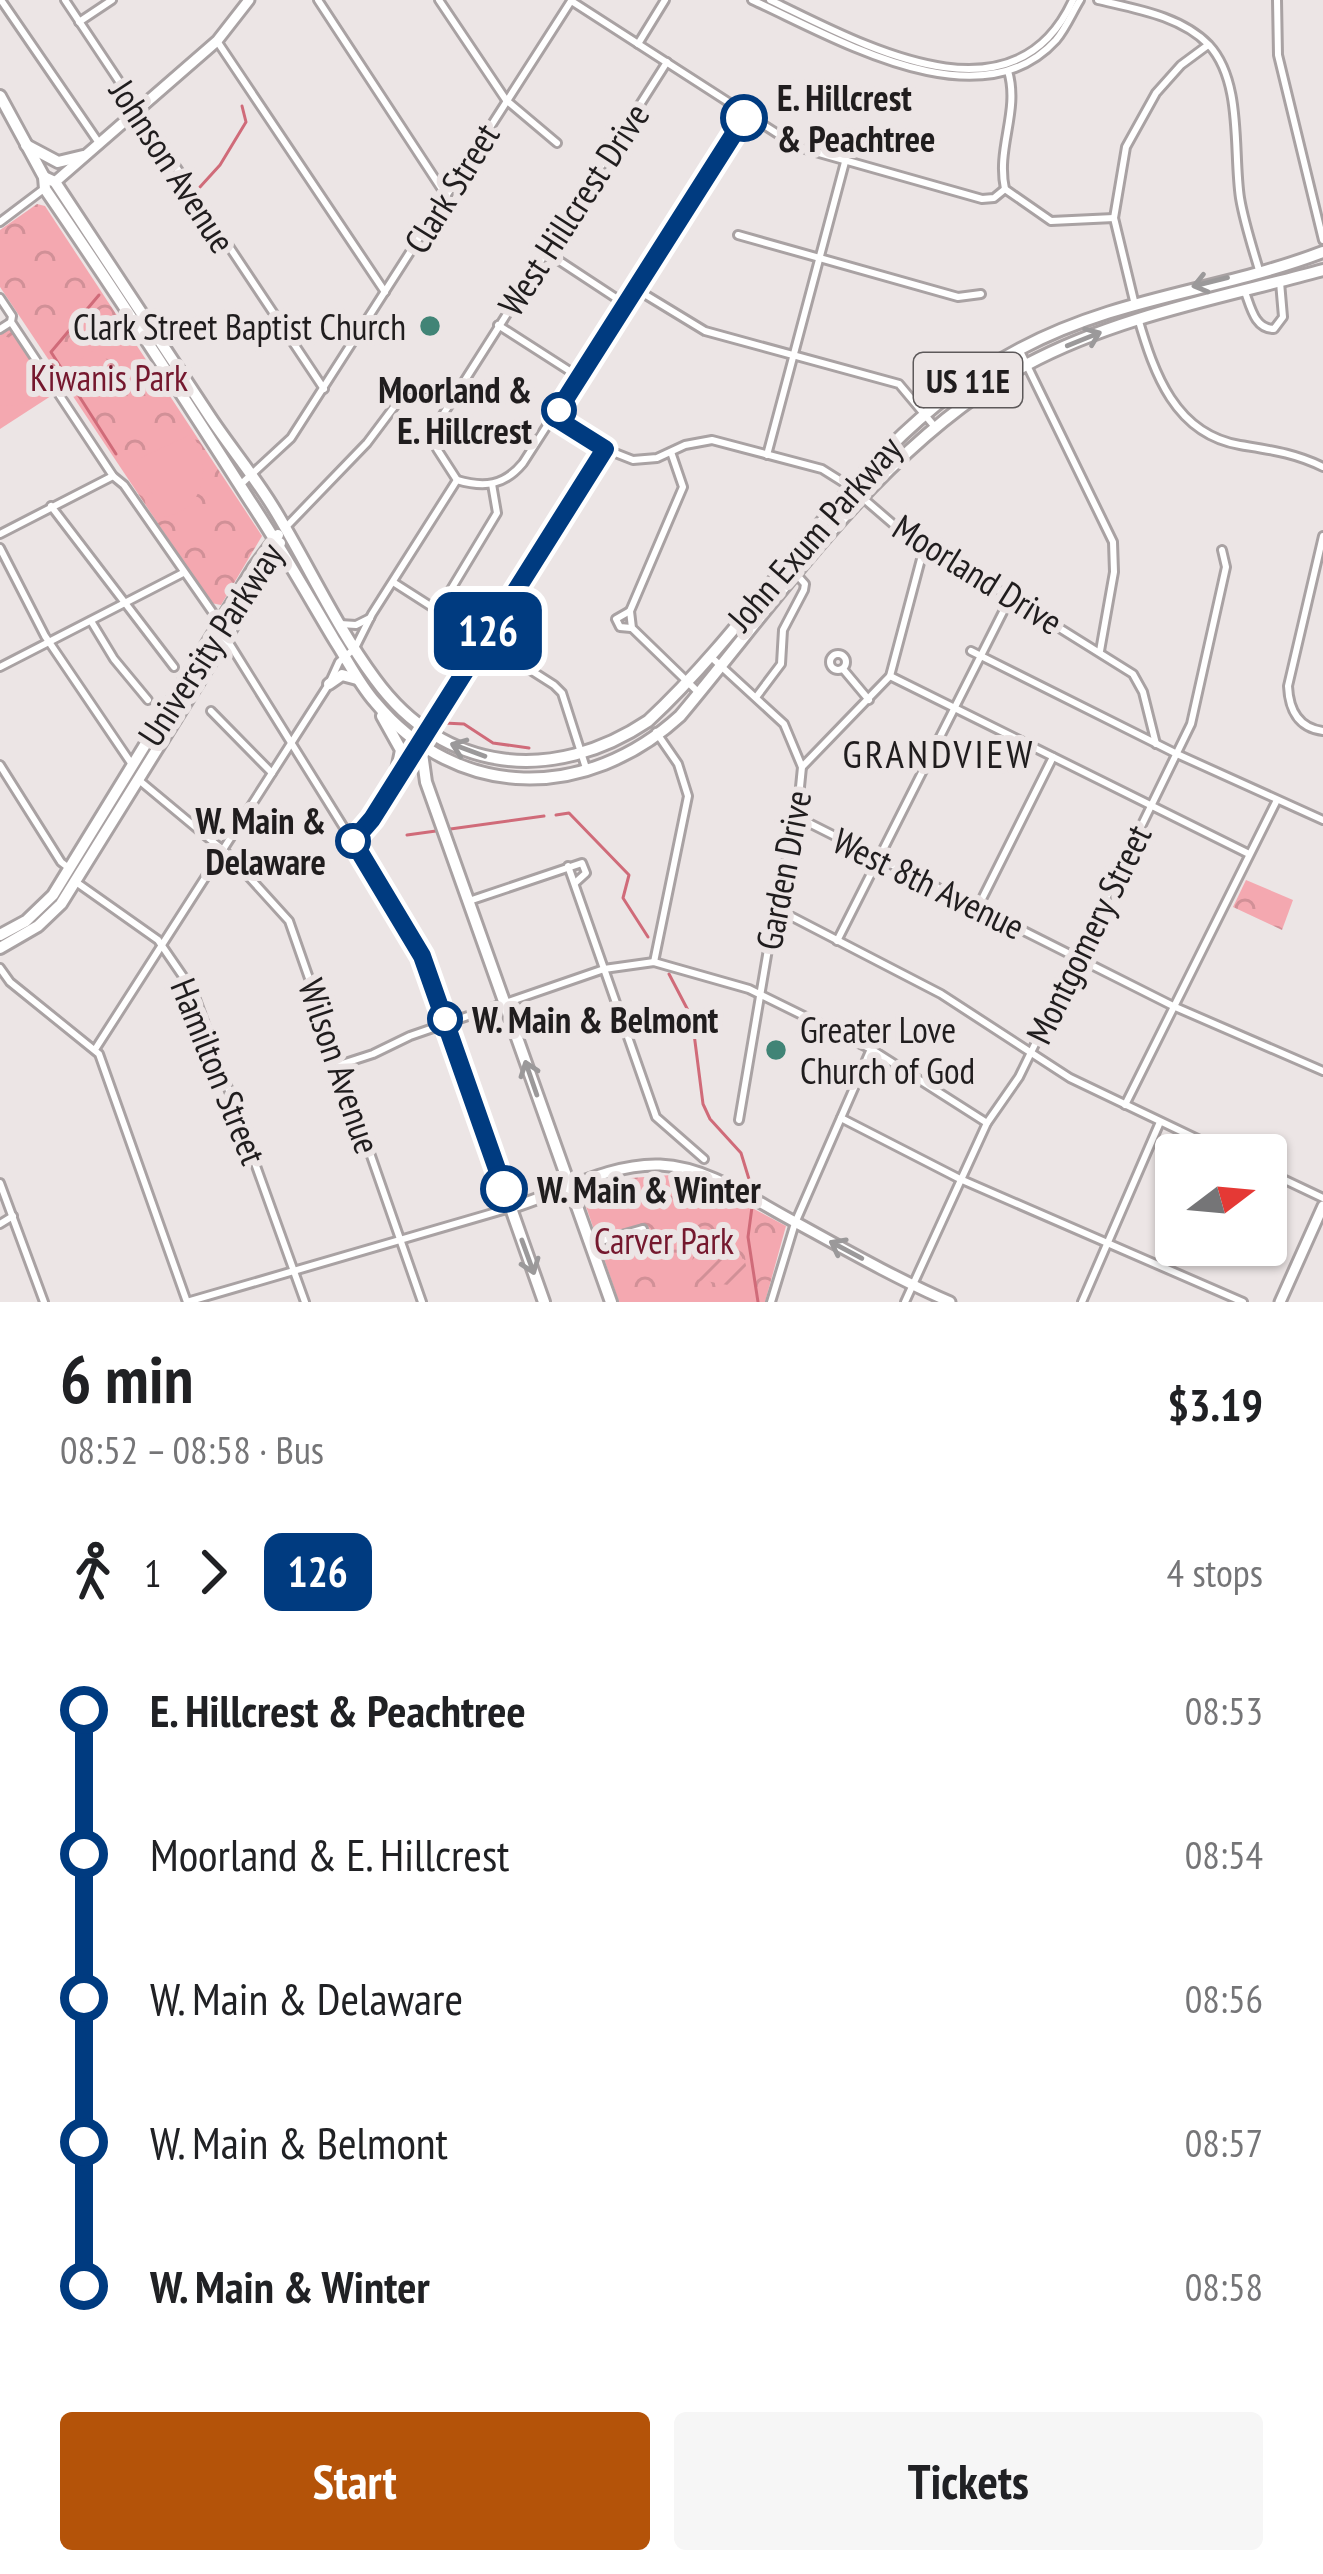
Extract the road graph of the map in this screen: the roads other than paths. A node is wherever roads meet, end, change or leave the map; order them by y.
1 (2, 0) edge
2 (65, 0) edge
3 (112, 0) edge
4 (249, 0) edge
5 (318, 0) edge
6 (439, 0) edge
7 (664, 0) edge
8 (752, 0) edge
9 (770, 0) edge
10 (1077, 0) edge
11 (1098, 0) edge
12 (1277, 0) edge
13 (570, 1) edge
14 (79, 22) junction
15 (218, 41) junction
16 (638, 44) junction
17 (1208, 45) junction
18 (667, 62) junction
19 (1008, 71) junction
20 (0, 96) edge
21 (506, 100) junction
22 (136, 110) junction
23 (747, 114) junction
24 (99, 142) junction
25 (557, 143) dead end
26 (25, 144) junction
27 (83, 156) junction
28 (846, 160) junction
29 (48, 182) junction
30 (1005, 189) junction
31 (447, 197) junction
32 (1114, 218) junction
33 (0, 222) edge
34 (738, 235) dead end
35 (1323, 240) edge
36 (546, 252) junction
37 (1323, 252) edge
38 (820, 258) junction
39 (1259, 270) junction
40 (1323, 270) edge
41 (1280, 282) junction
42 (635, 288) junction
43 (385, 292) junction
44 (1245, 292) junction
45 (981, 294) dead end
46 (0, 298) edge
47 (1135, 302) junction
48 (626, 304) junction
49 (1138, 320) junction
50 (11, 322) junction
51 (498, 326) junction
52 (0, 329) edge
53 (1019, 349) junction
54 (792, 356) junction
55 (1025, 366) junction
56 (579, 377) junction
57 (324, 389) junction
58 (448, 403) junction
59 (926, 412) junction
60 (554, 417) junction
61 (935, 427) junction
62 (605, 449) junction
63 (671, 452) junction
64 (767, 454) junction
65 (1323, 467) edge
66 (113, 476) junction
67 (251, 476) junction
68 (457, 480) junction
69 (492, 484) junction
70 (240, 485) junction
71 (849, 486) junction
72 (862, 498) junction
73 (51, 506) junction
74 (0, 534) edge
75 (1323, 536) edge
76 (279, 538) junction
77 (926, 544) junction
78 (0, 548) edge
79 (1222, 550) dead end
80 (183, 573) junction
81 (797, 575) junction
82 (392, 582) junction
83 (1011, 595) junction
84 (124, 604) junction
85 (631, 610) junction
86 (438, 611) junction
87 (370, 618) junction
88 (90, 621) junction
89 (220, 623) junction
90 (340, 624) junction
91 (632, 628) junction
92 (226, 638) junction
93 (483, 640) junction
94 (49, 642) junction
95 (1100, 651) junction
96 (350, 652) junction
97 (975, 653) junction
98 (708, 655) junction
99 (0, 667) edge
100 (174, 667) dead end
101 (721, 667) junction
102 (843, 669) dead end
103 (890, 676) junction
104 (359, 680) junction
105 (686, 681) junction
106 (329, 684) junction
107 (699, 693) junction
108 (757, 695) junction
109 (148, 700) dead end
110 (869, 700) junction
111 (375, 703) junction
112 (954, 706) junction
113 (211, 711) dead end
114 (648, 721) junction
115 (1323, 730) edge
116 (659, 735) junction
117 (424, 737) junction
118 (292, 741) junction
119 (1156, 744) junction
120 (582, 754) junction
121 (1177, 754) junction
122 (1053, 757) junction
123 (454, 763) junction
124 (0, 764) edge
125 (133, 765) junction
126 (405, 766) junction
127 (802, 767) junction
128 (422, 769) junction
129 (586, 772) junction
130 (272, 773) junction
131 (138, 780) junction
132 (391, 787) junction
133 (429, 790) junction
134 (1277, 800) junction
135 (1152, 805) junction
136 (797, 817) junction
137 (1323, 820) edge
138 (353, 841) junction
139 (222, 851) junction
140 (1249, 854) junction
141 (878, 858) junction
142 (568, 866) junction
143 (70, 869) junction
144 (76, 882) junction
145 (575, 884) junction
146 (469, 901) junction
147 (978, 907) junction
148 (775, 908) junction
149 (0, 935) edge
150 (837, 940) junction
151 (163, 945) junction
152 (0, 948) edge
153 (1076, 956) junction
154 (654, 962) junction
155 (0, 968) edge
156 (604, 969) junction
157 (759, 995) junction
158 (505, 1004) junction
159 (1173, 1006) junction
160 (447, 1025) junction
161 (871, 1048) junction
162 (95, 1049) junction
163 (1030, 1052) junction
164 (339, 1065) junction
165 (1323, 1071) edge
166 (1125, 1105) junction
167 (841, 1118) junction
168 (739, 1120) dead end
169 (1160, 1122) junction
170 (987, 1123) junction
171 (1186, 1134) edge
172 (704, 1159) dead end
173 (960, 1179) junction
174 (1287, 1182) edge
175 (0, 1183) edge
176 (570, 1188) junction
177 (1323, 1202) edge
178 (510, 1208) junction
179 (14, 1216) junction
180 (795, 1223) junction
181 (0, 1224) edge
182 (643, 1229) dead end
183 (401, 1240) junction
184 (1108, 1243) junction
185 (590, 1244) junction
186 (293, 1270) junction
187 (912, 1286) junction
188 (44, 1302) edge
189 (187, 1302) edge
190 (304, 1302) edge
191 (422, 1302) edge
192 (544, 1302) edge
193 (610, 1302) edge
194 (771, 1302) edge
195 (905, 1302) edge
196 (950, 1302) edge
197 (1082, 1302) edge
198 (1243, 1302) edge
199 (1280, 1302) edge

1 - 24 street
2 - 14 street, Johnson Avenue
3 - 14 street
4 - 15 main road
5 - 31 street
6 - 21 street
7 - 16 street
8 - 19 street
9 - 10 street
10 - 19 street
11 - 17 street
12 - 35 street
13 - 16 street
13 - 21 street, Clark Street
14 - 22 street, Johnson Avenue
15 - 22 main road
15 - 43 street
16 - 18 street
17 - 32 street
17 - 39 street
18 - 23 street
18 - 36 street, West Hillcrest Drive
19 - 30 street
20 - 26 main road, US 11E
21 - 25 street
21 - 31 street, Clark Street
22 - 24 main road
22 - 57 street, Johnson Avenue
23 - 28 street
23 - 42 street
24 - 27 main road
26 - 27 main road
26 - 29 main road, US 11E
27 - 29 main road
28 - 30 street
28 - 38 street
29 - 33 street
29 - 67 main road, US 11E
29 - 70 main road, US 11E
30 - 32 street
31 - 43 street, Clark Street
32 - 47 street
34 - 38 street
36 - 48 street
36 - 51 street, West Hillcrest Drive
37 - 39 main road, John Exum Parkway / US 11E
38 - 45 street
38 - 54 street
39 -> 47 main road, John Exum Parkway / US 11E
40 - 41 main road, John Exum Parkway / US 11E
41 - 44 main road, John Exum Parkway / US 11E
41 - 44 street
42 - 48 street
42 - 54 street
43 - 57 street, Clark Street
44 - 49 main road, John Exum Parkway / US 11E
46 - 50 street
47 - 49 street
47 - 53 main road, John Exum Parkway / US 11E
48 - 56 street
55 -> 49 main road, John Exum Parkway / US 11E
49 - 65 street
50 - 52 street
50 - 66 street
51 - 56 street
51 - 58 street, West Hillcrest Drive
53 - 55 street
53 - 59 main road, John Exum Parkway / US 11E
54 - 59 street
54 - 64 street
55 - 61 main road, John Exum Parkway / US 11E
55 - 95 street
56 - 60 street
57 - 67 street, Clark Street
58 - 68 street, West Hillcrest Drive
58 - 76 street
59 - 61 street
59 - 71 main road, John Exum Parkway / US 11E
60 - 62 street, Moorland Drive
60 - 69 street
61 - 72 main road, John Exum Parkway / US 11E
62 - 63 street, Moorland Drive
62 - 93 street
63 - 64 street, Moorland Drive
63 - 85 street
64 - 71 street, Moorland Drive
66 - 73 street
66 - 80 street
67 - 70 street, Clark Street
67 - 76 main road, US 11E
68 - 69 street
68 - 82 street
69 - 86 street
70 - 76 main road, US 11E
71 - 72 street, Moorland Drive
71 - 98 main road, John Exum Parkway / US 11E
72 - 77 street, Moorland Drive
72 - 81 main road, John Exum Parkway / US 11E
73 - 74 street
73 - 84 street
75 - 115 street
76 - 89 main road, University Parkway
76 - 90 main road, US 11E
76 - 92 main road, University Parkway
76 - 96 main road, US 11E
77 - 83 street, Moorland Drive
77 - 103 street
78 - 94 street
79 - 121 street, Montgomery Street
80 - 84 street
80 - 89 street
81 - 101 main road, John Exum Parkway / US 11E
81 - 108 street
82 - 86 street
82 - 87 street
83 - 95 street, Moorland Drive
83 - 97 street
84 - 88 street
84 - 100 street
85 - 91 street
85 - 91 street
86 - 93 street
87 - 90 street
87 - 96 street
88 - 94 street
88 - 109 street
89 - 125 main road, University Parkway
90 - 96 main road, US 11E
91 - 105 street
92 - 118 street
92 - 131 main road, University Parkway
93 - 117 street
93 - 120 street
94 - 99 street
94 - 125 street
95 - 119 street, Moorland Drive
96 - 104 main road, US 11E
96 - 106 street
96 - 117 main road, John Exum Parkway / US 11E
97 - 112 street
97 - 119 street
98 - 101 street, Garden Drive
98 - 105 main road, John Exum Parkway / US 11E
101 - 107 main road, John Exum Parkway / US 11E
101 - 108 street, Garden Drive
102 - 110 street
103 - 110 street
103 - 112 street
104 - 106 main road
104 - 111 main road, John Exum Parkway / US 11E
105 - 107 street
105 - 114 main road, John Exum Parkway / US 11E
106 - 118 street
107 - 116 main road, John Exum Parkway / US 11E
108 - 127 street, Garden Drive
110 - 127 street
111 - 117 main road, John Exum Parkway / US 11E
111 - 132 main road
112 - 122 street
112 - 141 street
113 - 130 street
114 - 116 street
114 - 120 main road, John Exum Parkway / US 11E
116 - 129 main road, John Exum Parkway / US 11E
116 - 154 street
120 -> 117 main road, John Exum Parkway / US 11E
117 - 123 main road, John Exum Parkway / US 11E
117 - 126 main road
117 - 128 main road
118 - 130 street
118 - 138 street
119 - 121 street
120 - 129 street
121 - 134 street
121 - 135 street, Montgomery Street
122 - 135 street
122 - 147 street
123 - 129 main road, John Exum Parkway / US 11E
123 - 133 main road
124 - 143 street
125 - 143 main road, University Parkway
126 - 128 main road
126 - 132 main road
127 - 136 street, Garden Drive
128 - 133 main road
130 - 139 street
131 - 139 street, Wilson Avenue
131 - 144 main road, University Parkway
132 - 138 main road
133 - 146 main road
134 - 137 street
134 - 140 street
135 - 140 street
135 - 153 street, Montgomery Street
136 - 141 street, West 8th Avenue
136 - 148 street, Garden Drive
138 - 160 main road
139 - 151 street
139 - 164 street, Wilson Avenue
140 - 159 street
141 - 147 street, West 8th Avenue
141 - 150 street
142 - 145 street
142 - 145 street
142 - 146 street
143 - 149 main road, University Parkway
144 - 151 street, Hamilton Street
144 - 152 main road, University Parkway
145 - 156 street
146 - 158 main road
147 - 153 street, West 8th Avenue
148 - 150 street
148 - 157 street, Garden Drive
150 - 163 street
151 - 162 street
151 - 186 street, Hamilton Street
153 - 159 street, West 8th Avenue
153 - 163 street, Montgomery Street
154 - 156 street
154 - 157 street
155 - 162 street
156 - 158 street
156 - 172 street
157 - 161 street
157 - 168 street, Garden Drive
158 - 160 street
176 -> 158 main road
159 - 165 street, West 8th Avenue
159 - 166 street
160 - 164 street
160 - 178 main road
161 - 167 street
161 - 170 street
162 - 189 street
163 - 166 street
163 - 170 street, Montgomery Street
164 - 183 street, Wilson Avenue
166 - 169 street
167 - 173 street
167 - 180 street
169 - 171 street
169 - 184 street
170 - 173 street, Montgomery Street
173 - 184 street
173 - 187 street, Montgomery Street
174 - 177 street
175 - 179 street
176 - 178 main road
176 - 180 main road
176 - 185 main road
177 - 199 main road
178 - 183 street
178 -> 192 main road
179 - 181 street
179 - 188 street
187 -> 180 main road
180 - 194 street
182 - 185 street
183 - 186 street
183 - 191 street, Wilson Avenue
184 - 197 street
184 - 198 street
185 - 193 main road
186 - 189 street
186 - 190 street, Hamilton Street
187 - 195 street, Montgomery Street
187 - 196 main road

